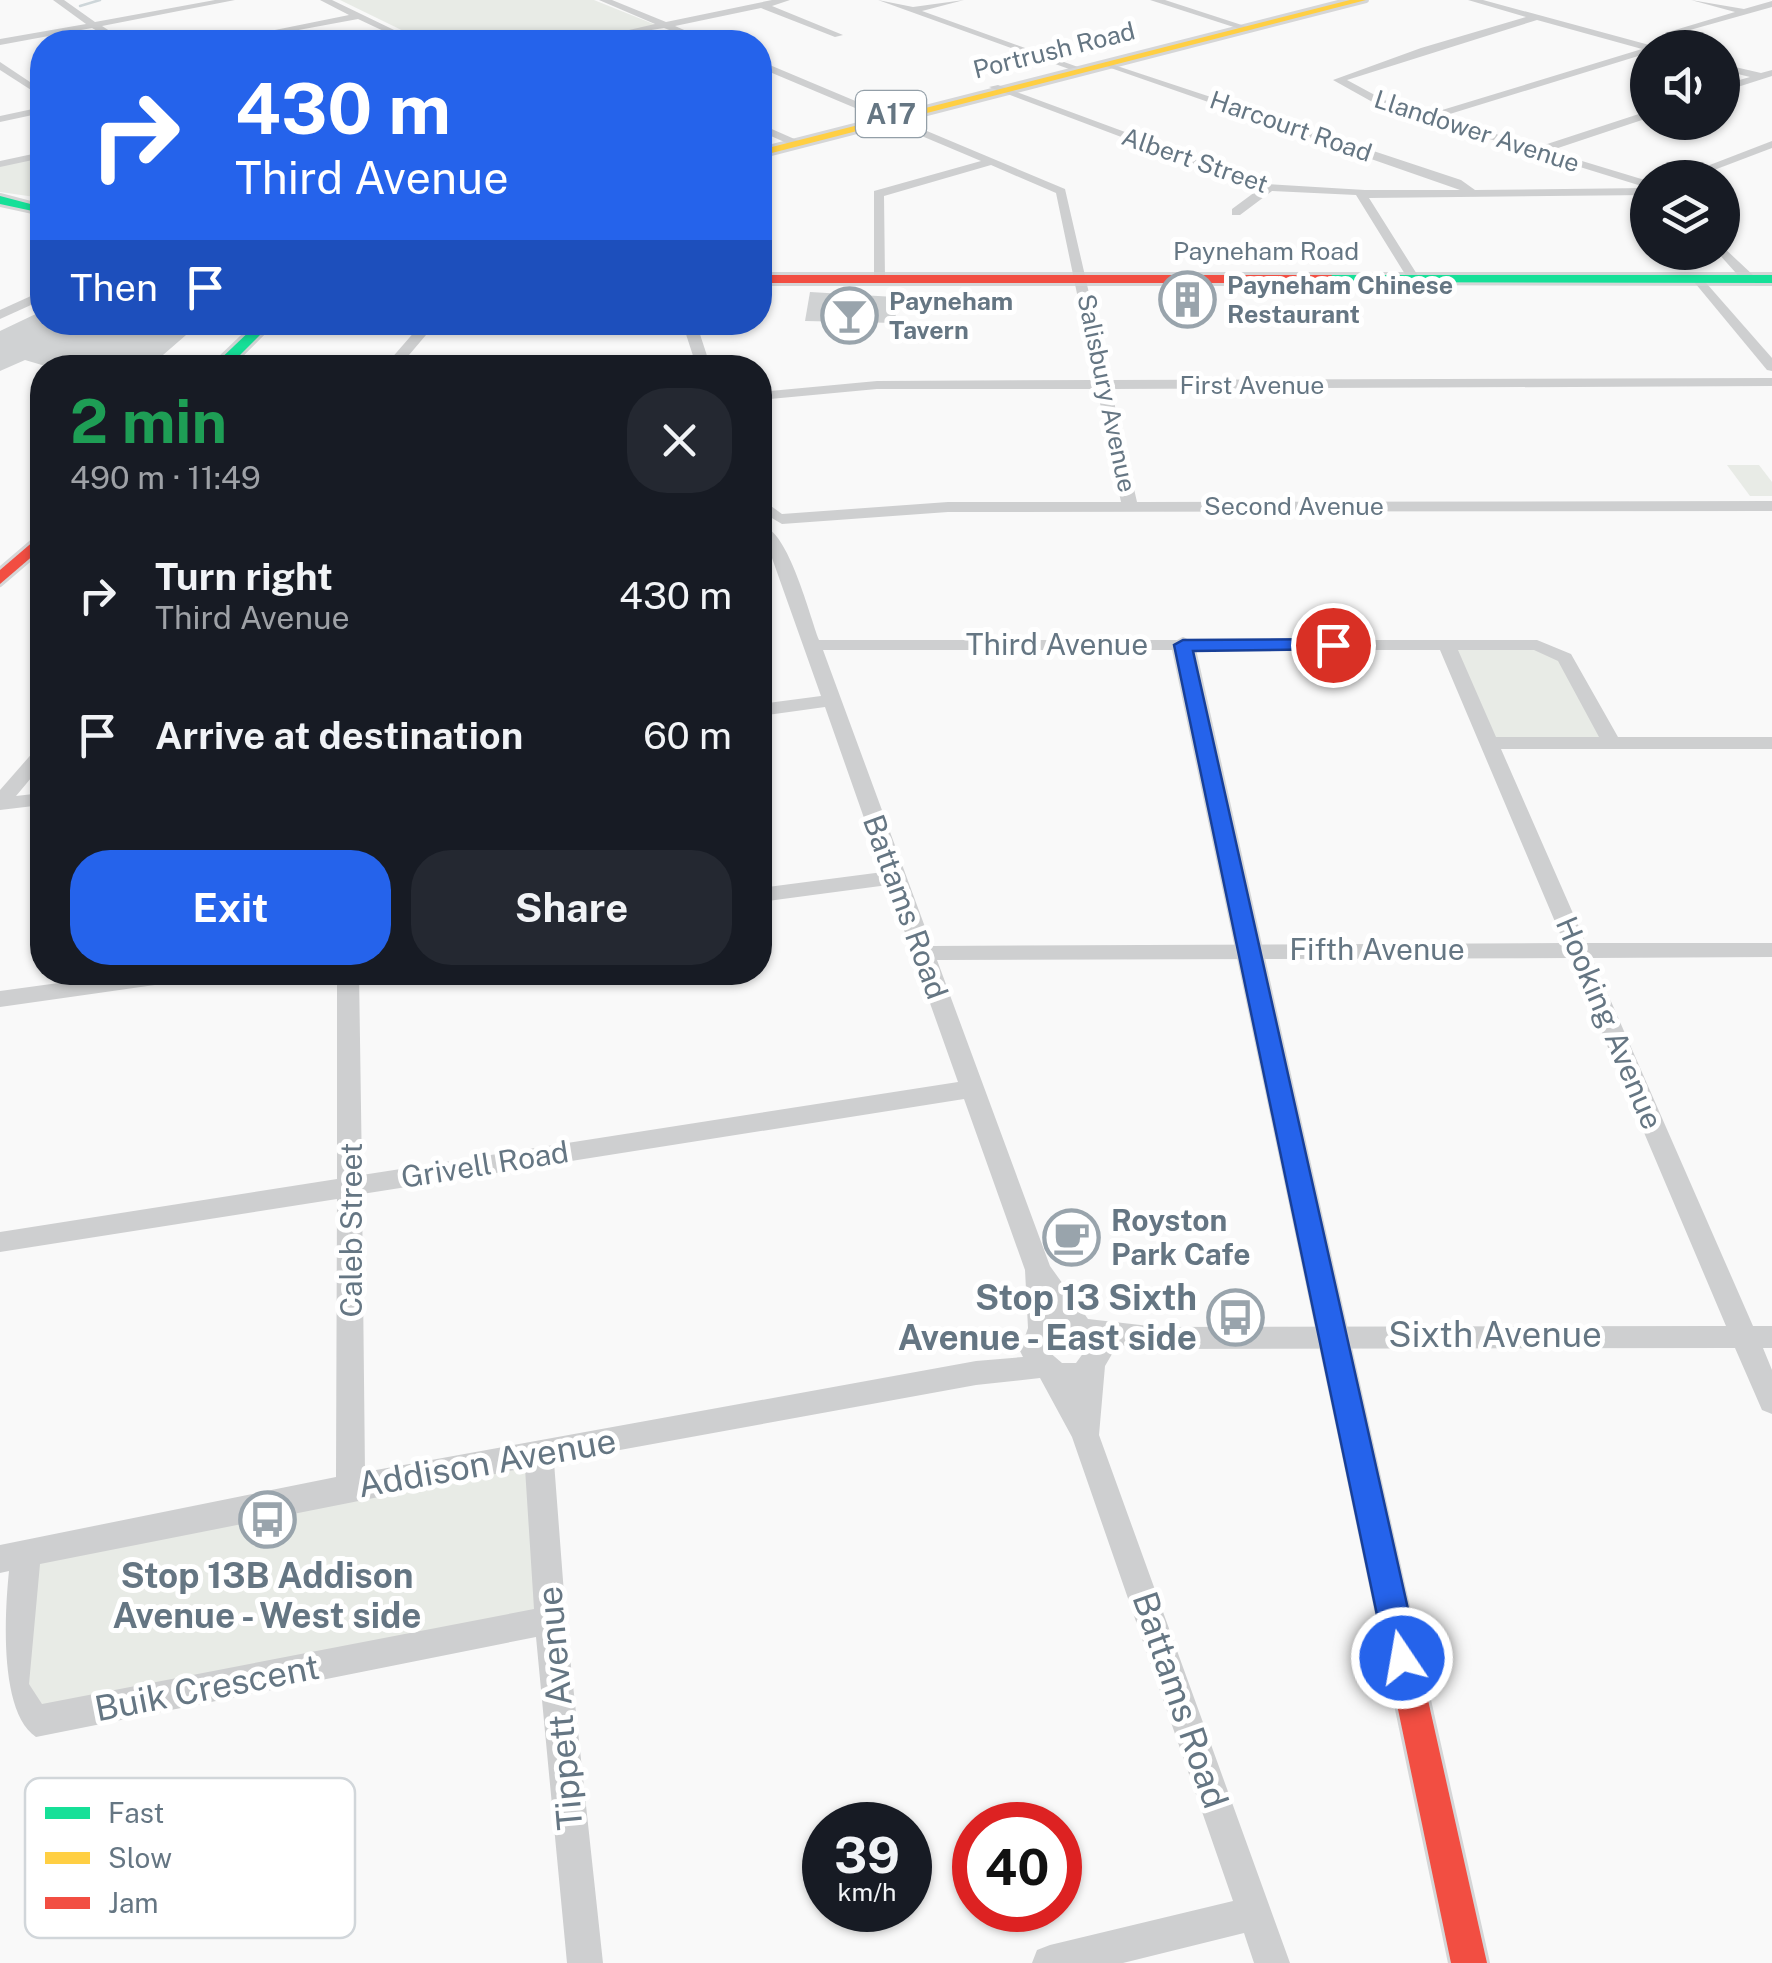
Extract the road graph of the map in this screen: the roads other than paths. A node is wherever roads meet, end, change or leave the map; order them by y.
1 (58, 0) edge
2 (230, 0) edge
3 (325, 0) edge
4 (604, 0) edge
5 (786, 0) edge
6 (883, 0) edge
7 (959, 0) edge
8 (1155, 0) edge
9 (1340, 0) edge
10 (1361, 0) edge
11 (1473, 0) edge
12 (1696, 0) edge
13 (197, 3) edge
14 (1772, 4) edge
15 (762, 5) junction
16 (913, 10) junction
17 (1745, 12) junction
18 (358, 16) junction
19 (1538, 17) junction
20 (92, 25) junction
21 (664, 25) junction
22 (1244, 27) junction
23 (65, 30) edge
24 (101, 30) edge
25 (284, 30) edge
26 (388, 30) edge
27 (640, 30) edge
28 (677, 30) edge
29 (1687, 30) edge
30 (30, 36) edge
31 (838, 36) dead end
32 (0, 42) edge
33 (1630, 44) edge
34 (1630, 55) edge
35 (1109, 64) junction
36 (0, 65) edge
37 (1073, 67) junction
38 (772, 70) edge
39 (1740, 71) edge
40 (1768, 77) edge
41 (1740, 84) edge
42 (30, 86) edge
43 (998, 89) junction
44 (30, 113) edge
45 (888, 117) junction
46 (1430, 117) junction
47 (0, 119) edge
48 (1630, 120) edge
49 (772, 133) edge
50 (792, 142) junction
51 (1772, 144) edge
52 (772, 147) edge
53 (1538, 151) junction
54 (30, 158) edge
55 (1729, 160) edge
56 (990, 162) junction
57 (0, 164) edge
58 (1630, 182) edge
59 (1268, 188) junction
60 (1630, 188) edge
61 (1471, 192) junction
62 (1364, 194) junction
63 (0, 203) edge
64 (30, 211) edge
65 (1236, 212) dead end
66 (1740, 263) edge
67 (1083, 278) junction
68 (772, 279) edge
69 (879, 279) junction
70 (1414, 279) junction
71 (1761, 279) edge
72 (1700, 280) junction
73 (30, 300) edge
74 (0, 314) edge
75 (225, 335) edge
76 (253, 335) edge
77 (420, 335) edge
78 (206, 355) edge
79 (232, 355) edge
80 (402, 355) edge
81 (1772, 368) edge
82 (1105, 384) junction
83 (1772, 384) edge
84 (772, 395) edge
85 (1772, 506) edge
86 (1130, 507) junction
87 (30, 523) edge
88 (773, 527) edge
89 (30, 550) edge
90 (0, 551) edge
91 (783, 574) junction
92 (772, 575) edge
93 (0, 579) edge
94 (1446, 644) junction
95 (809, 645) junction
96 (1183, 645) junction
97 (829, 701) junction
98 (772, 708) edge
99 (1488, 743) junction
100 (1612, 743) junction
101 (1772, 743) edge
102 (30, 768) edge
103 (30, 800) edge
104 (0, 803) edge
105 (896, 877) junction
106 (772, 893) edge
107 (1578, 949) junction
108 (1250, 950) junction
109 (1772, 950) edge
110 (922, 953) junction
111 (102, 985) edge
112 (348, 985) edge
113 (0, 999) edge
114 (970, 1090) junction
115 (352, 1186) junction
116 (0, 1242) edge
117 (1038, 1270) junction
118 (1081, 1328) junction
119 (1331, 1334) junction
120 (1758, 1337) edge
121 (1158, 1338) junction
122 (1043, 1355) junction
123 (1094, 1362) junction
124 (1772, 1402) edge
125 (1086, 1437) junction
126 (539, 1453) junction
127 (351, 1488) junction
128 (13, 1556) edge
129 (550, 1620) junction
130 (1255, 1913) junction
131 (584, 1963) edge
132 (1050, 1963) edge
133 (1272, 1963) edge
134 (1469, 1963) edge

1 - 20 street
2 - 13 street
3 - 18 street
4 - 21 street
5 - 15 street
6 - 16 street
7 - 16 street
8 - 22 street
9 - 22 main road, Portrush Road / A17
10 - 22 main road, Portrush Road / A17
11 - 19 street
12 - 17 street
13 - 20 street
14 - 17 street
15 - 21 street
15 - 31 street
16 - 37 street
17 - 29 street
18 - 25 street
18 - 26 street
19 - 33 street
19 - 46 street, Llandower Avenue
20 - 23 street
20 - 24 street
21 - 27 street
21 - 28 street
22 - 35 main road, Portrush Road / A17
22 - 37 main road, Portrush Road / A17
30 - 32 street
34 - 46 street
35 - 43 main road, Portrush Road / A17
35 - 61 street, Harcourt Road
36 - 42 street
37 - 43 main road, Portrush Road / A17
38 - 45 street
39 - 40 street
40 - 41 street
43 - 45 main road, Portrush Road / A17
43 - 59 street, Albert Street
44 - 47 street
45 - 50 main road, Portrush Road / A17
45 - 56 street
46 - 53 street, Llandower Avenue
48 - 53 street
49 - 50 street
50 - 52 main road, Portrush Road / A17
51 - 55 street
53 - 58 street, Llandower Avenue
54 - 57 street
56 - 67 street, Salisbury Avenue
56 - 69 street
59 - 62 street, Albert Street
59 - 65 street
60 - 61 street, Albert Street
61 - 62 street, Albert Street
62 - 70 street
63 - 64 main road
66 - 71 street
67 - 69 main road, Payneham Road
67 - 70 main road, Payneham Road
67 - 82 street, Salisbury Avenue
68 - 69 main road, Payneham Road
70 - 72 main road, Payneham Road
71 - 72 main road, Payneham Road
72 - 81 street
73 - 74 street
75 - 78 main road
76 - 79 main road
77 - 80 street
82 - 83 street, First Avenue
82 - 84 street, First Avenue
82 - 86 street, Salisbury Avenue
85 - 86 street, Second Avenue
86 - 88 street, Second Avenue
87 - 90 main road
88 - 91 street, Battams Road
89 - 93 main road
91 - 92 street
91 - 95 street, Battams Road
94 - 96 street, Third Avenue
94 - 99 street, Hooking Avenue
94 - 100 street, Third Avenue
95 - 96 street, Third Avenue
95 - 97 street, Battams Road
96 - 108 main road
97 - 98 street
97 - 105 street, Battams Road
99 - 100 street
99 - 107 street, Hooking Avenue
100 - 101 street
102 - 104 street
103 - 104 street
105 - 106 street
105 - 110 street, Battams Road
107 - 108 street, Fifth Avenue
107 - 109 street, Fifth Avenue
107 - 120 street, Hooking Avenue
108 - 110 street, Fifth Avenue
108 - 119 main road
110 - 114 street, Battams Road
111 - 113 street
112 - 115 street, Caleb Street
114 - 115 street, Grivell Road
114 - 117 street, Battams Road
115 - 116 street, Grivell Road
115 - 127 street, Caleb Street
117 - 118 street, Battams Road
117 - 122 street, Battams Road
118 - 121 street, Sixth Avenue
118 - 122 street
118 - 123 street
119 - 120 street, Sixth Avenue
119 - 121 street, Sixth Avenue
119 - 134 main road
120 - 124 street, Hooking Avenue
121 - 123 street, Sixth Avenue
122 - 123 street
122 - 125 street, Battams Road
122 - 126 street, Addison Avenue
123 - 125 street, Battams Road
125 - 130 street, Battams Road
126 - 127 street, Addison Avenue
126 - 129 street, Tippett Avenue
127 - 128 street, Addison Avenue
128 - 129 street, Buik Crescent
129 - 131 street, Tippett Avenue
130 - 132 street
130 - 133 street, Battams Road

